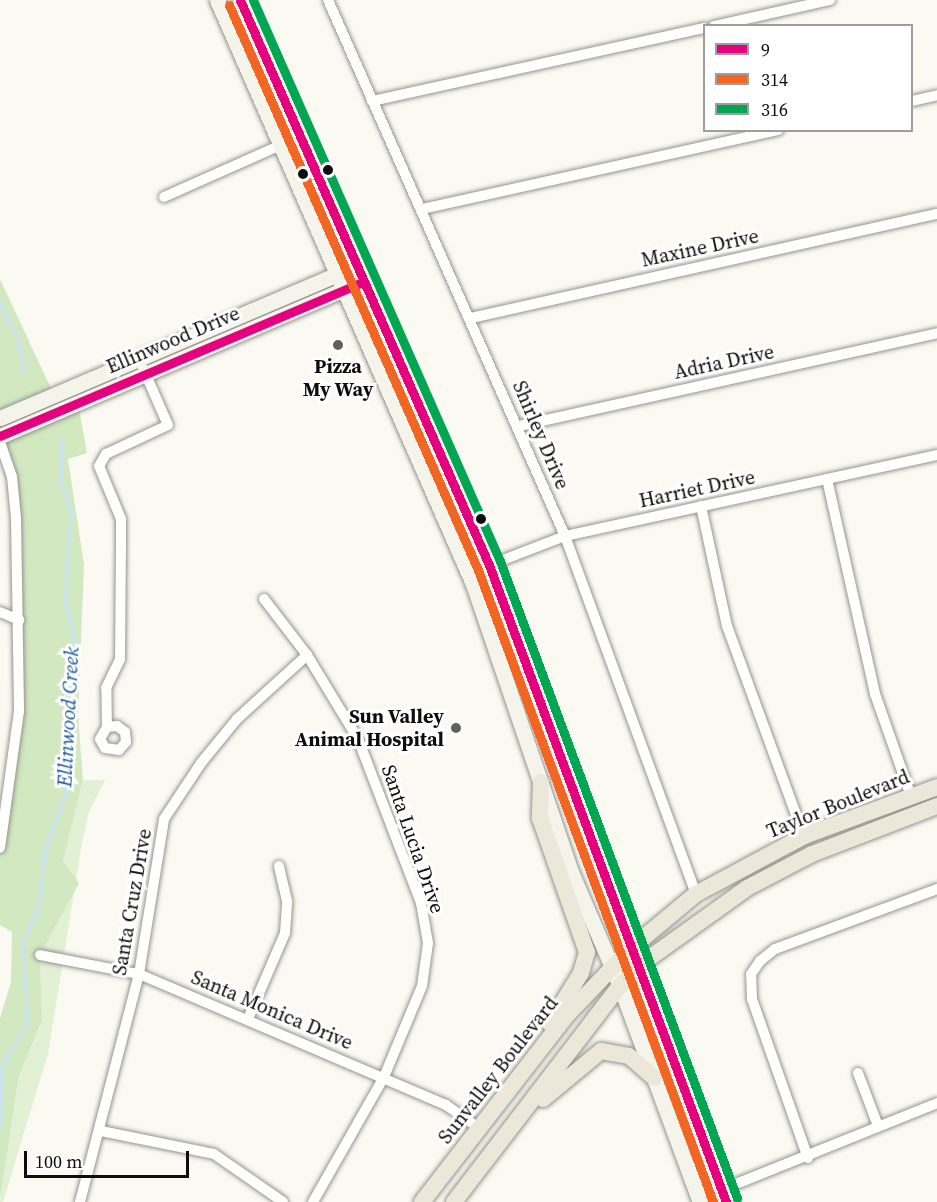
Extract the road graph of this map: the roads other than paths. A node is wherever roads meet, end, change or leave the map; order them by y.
1 (217, 0) edge
2 (240, 0) edge
3 (328, 0) edge
4 (830, 0) edge
5 (723, 24) edge
6 (703, 28) edge
7 (937, 95) edge
8 (372, 101) junction
9 (913, 101) edge
10 (769, 132) edge
11 (301, 136) junction
12 (281, 145) junction
13 (164, 196) dead end
14 (422, 209) junction
15 (937, 214) edge
16 (355, 266) junction
17 (336, 274) junction
18 (362, 282) junction
19 (343, 290) junction
20 (471, 318) junction
21 (937, 333) edge
22 (139, 359) junction
23 (146, 374) junction
24 (0, 418) edge
25 (519, 426) junction
26 (0, 436) edge
27 (0, 442) edge
28 (937, 455) edge
29 (827, 479) junction
30 (701, 506) junction
31 (565, 536) junction
32 (489, 565) junction
33 (469, 573) junction
34 (264, 599) dead end
35 (0, 612) edge
36 (19, 621) junction
37 (307, 655) junction
38 (107, 727) dead end
39 (541, 782) junction
40 (937, 786) edge
41 (911, 796) junction
42 (2, 802) edge
43 (937, 806) edge
44 (804, 836) junction
45 (0, 849) edge
46 (279, 866) dead end
47 (937, 889) edge
48 (696, 894) junction
49 (630, 949) junction
50 (40, 956) dead end
51 (611, 967) junction
52 (638, 969) junction
53 (139, 974) junction
54 (620, 986) junction
55 (248, 1019) junction
56 (544, 1045) junction
57 (858, 1073) dead end
58 (384, 1077) junction
59 (654, 1078) junction
60 (937, 1103) edge
61 (878, 1126) junction
62 (479, 1128) junction
63 (101, 1131) junction
64 (509, 1131) junction
65 (676, 1134) junction
66 (808, 1158) junction
67 (723, 1196) edge
68 (80, 1202) edge
69 (283, 1202) edge
70 (313, 1202) edge
71 (422, 1202) edge
72 (444, 1202) edge
73 (454, 1202) edge
74 (700, 1202) edge

1 - 12 main road
2 - 11 main road
3 - 8 street, Shirley Drive
4 - 5 street
6 - 8 street
7 - 9 street
8 - 14 street, Shirley Drive
10 - 14 street
11 - 12 street
11 - 16 main road
12 - 13 street
12 - 17 main road
14 - 20 street, Shirley Drive
15 - 20 street, Maxine Drive
16 - 17 main road, Ellinwood Drive
16 - 18 main road
17 - 19 main road
17 - 22 main road, Ellinwood Drive
18 - 19 main road, Ellinwood Drive
18 - 32 main road
19 - 23 main road, Ellinwood Drive
19 - 33 main road
20 - 25 street, Shirley Drive
21 - 25 street, Adria Drive
22 - 23 street
22 - 24 main road, Ellinwood Drive
23 - 26 main road, Ellinwood Drive
23 - 38 street
25 - 31 street, Shirley Drive
27 - 36 street
28 - 29 street, Harriet Drive
29 - 30 street, Harriet Drive
29 - 41 street
30 - 31 street, Harriet Drive
30 - 44 street
31 - 32 street, Harriet Drive
31 - 48 street, Shirley Drive
32 - 33 street, Harriet Drive
32 - 49 main road
33 - 39 main road
34 - 37 street, Santa Lucia Drive
35 - 36 street
36 - 42 street
37 - 53 street, Santa Cruz Drive
37 - 58 street, Santa Lucia Drive
39 - 51 main road
39 - 56 main road
40 - 41 main road, Taylor Boulevard
41 - 44 main road, Taylor Boulevard
42 - 45 street
43 - 52 main road, Taylor Boulevard
44 - 48 main road, Taylor Boulevard
46 - 55 street
47 - 66 street
48 - 49 main road, Taylor Boulevard
49 - 51 main road, Taylor Boulevard
49 - 52 main road
50 - 53 street, Santa Monica Drive
51 - 54 main road
51 - 56 main road, Sunvalley Boulevard
52 - 54 main road, Taylor Boulevard
52 - 67 main road
53 - 55 street, Santa Monica Drive
53 - 63 street, Santa Cruz Drive
54 - 59 main road
54 - 64 main road
55 - 58 street, Santa Monica Drive
56 - 62 main road, Sunvalley Boulevard
57 - 61 street
58 - 62 street, Santa Monica Drive
58 - 70 street, Santa Lucia Drive
59 - 64 main road
59 - 65 main road
60 - 61 street
61 - 66 street
62 - 71 main road, Sunvalley Boulevard
62 - 72 main road
63 - 68 street, Santa Cruz Drive
63 - 69 street
64 - 73 main road
65 - 67 main road
65 - 74 main road
66 - 67 street

